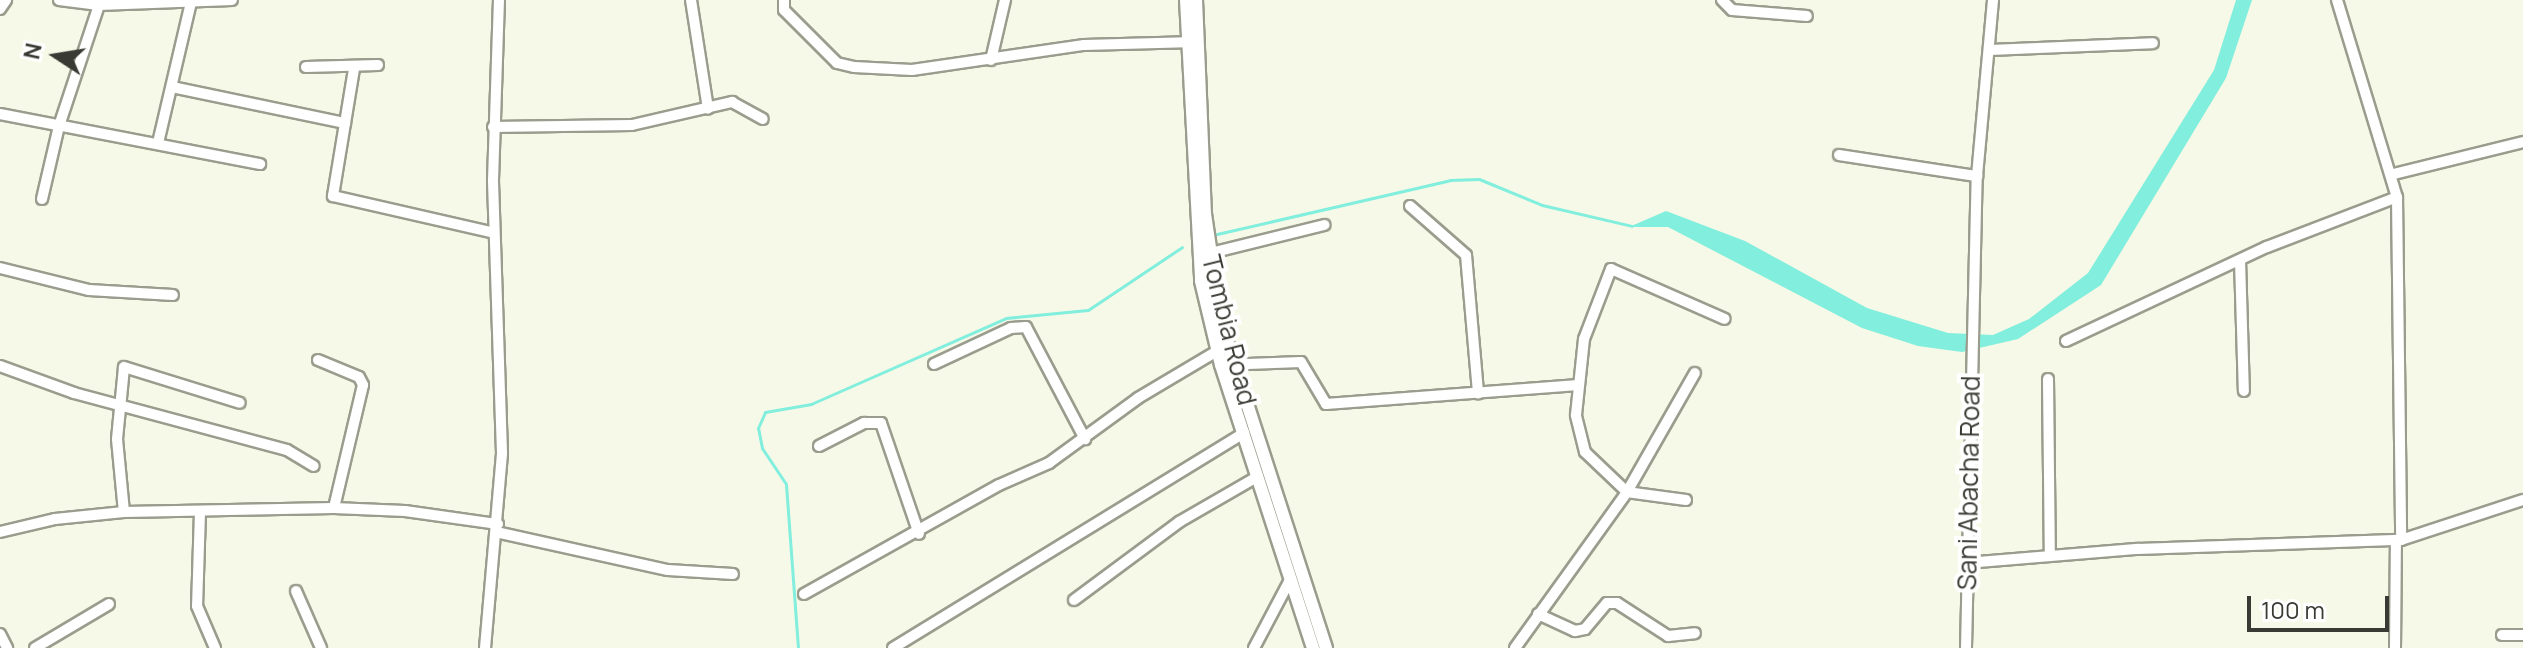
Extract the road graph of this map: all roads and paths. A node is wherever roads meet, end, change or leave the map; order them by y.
1 (6, 0) edge
2 (59, 0) edge
3 (232, 0) edge
4 (499, 0) edge
5 (691, 0) edge
6 (784, 0) edge
7 (1005, 0) edge
8 (1186, 0) edge
9 (1196, 0) edge
10 (1722, 0) edge
11 (1993, 0) edge
12 (2337, 0) edge
13 (191, 2) edge
14 (99, 5) junction
15 (0, 9) edge
16 (1807, 16) dead end
17 (1192, 42) junction
18 (2153, 43) dead end
19 (1989, 50) junction
20 (991, 60) junction
21 (378, 65) dead end
22 (306, 67) dead end
23 (354, 69) junction
24 (172, 87) junction
25 (708, 109) junction
26 (0, 114) edge
27 (763, 119) dead end
28 (345, 123) junction
29 (59, 126) junction
30 (493, 127) junction
31 (2523, 142) edge
32 (158, 143) junction
33 (1839, 155) dead end
34 (260, 164) dead end
35 (2394, 174) junction
36 (1977, 176) junction
37 (2397, 197) junction
38 (42, 199) dead end
39 (1410, 206) dead end
40 (1324, 225) dead end
41 (494, 233) junction
42 (1203, 255) junction
43 (2240, 260) junction
44 (0, 268) edge
45 (173, 295) dead end
46 (1725, 319) dead end
47 (2066, 341) dead end
48 (1217, 351) junction
49 (318, 360) dead end
50 (934, 364) dead end
51 (1227, 365) junction
52 (0, 366) edge
53 (1695, 373) dead end
54 (2048, 379) dead end
55 (1578, 385) junction
56 (2244, 391) dead end
57 (1478, 393) junction
58 (240, 403) dead end
59 (118, 405) junction
60 (1244, 433) junction
61 (1085, 439) junction
62 (819, 446) dead end
63 (314, 466) dead end
64 (1257, 477) junction
65 (1627, 492) junction
66 (1686, 500) dead end
67 (2523, 500) edge
68 (334, 508) junction
69 (124, 512) junction
70 (200, 512) junction
71 (497, 528) junction
72 (0, 532) edge
73 (919, 534) junction
74 (2399, 540) junction
75 (2050, 556) junction
76 (1966, 563) junction
77 (733, 574) dead end
78 (1290, 580) junction
79 (296, 591) dead end
80 (804, 594) dead end
81 (1074, 600) dead end
82 (109, 604) dead end
83 (1538, 614) junction
84 (1695, 633) dead end
85 (0, 634) edge
86 (2502, 635) dead end
87 (2523, 635) edge
88 (7, 648) edge
89 (35, 648) edge
90 (215, 648) edge
91 (321, 648) edge
92 (485, 648) edge
93 (893, 648) edge
94 (1254, 648) edge
95 (1313, 648) edge
96 (1326, 648) edge
97 (1515, 648) edge
98 (1966, 648) edge
99 (2395, 648) edge

1 - 15 street
2 - 14 street
3 - 13 street
4 - 30 street
5 - 25 street
6 - 20 street
7 - 20 street
8 - 17 main road, Tombia Road
9 - 17 main road, Tombia Road
10 - 16 street
11 - 19 street, Sani Abacha Road
12 - 35 street
13 - 14 street
13 - 24 street
14 - 29 street
17 - 20 street
17 - 42 main road, Tombia Road
18 - 19 street
19 - 36 street, Sani Abacha Road
21 - 23 street
22 - 23 street
23 - 28 street
24 - 28 street
24 - 32 street
25 - 27 street
25 - 30 street
26 - 29 street
28 - 41 street
29 - 32 street
29 - 38 street
30 - 41 street
31 - 35 street
32 - 34 street
33 - 36 street
35 - 37 street
36 - 76 street, Sani Abacha Road
37 - 43 street
37 - 74 street
39 - 57 street
40 - 42 street
41 - 71 street
42 - 48 main road, Tombia Road
42 - 51 main road, Tombia Road
43 - 47 street
43 - 56 street
44 - 45 street
46 - 55 street
48 - 51 main road, Tombia Road
48 - 61 street
49 - 68 street
50 - 61 street
51 - 57 street
51 - 60 main road, Tombia Road
51 - 96 main road, Tombia Road
52 - 59 street
53 - 65 street
54 - 75 street
55 - 57 street
55 - 65 street
58 - 59 street
59 - 63 street
59 - 69 street
60 - 64 main road, Tombia Road
60 - 93 street
61 - 73 street
62 - 73 street
64 - 78 main road, Tombia Road
64 - 81 street
65 - 66 street
65 - 83 street
67 - 74 street
68 - 70 street
68 - 71 street
69 - 70 street
69 - 72 street
70 - 90 street
71 - 77 street
71 - 92 street
73 - 80 street
74 - 75 street
74 - 99 street
75 - 76 street
76 - 98 street, Sani Abacha Road
78 - 94 street
78 - 95 main road, Tombia Road
79 - 91 street
82 - 89 street
83 - 84 street
83 - 97 street
85 - 88 street
86 - 87 street

